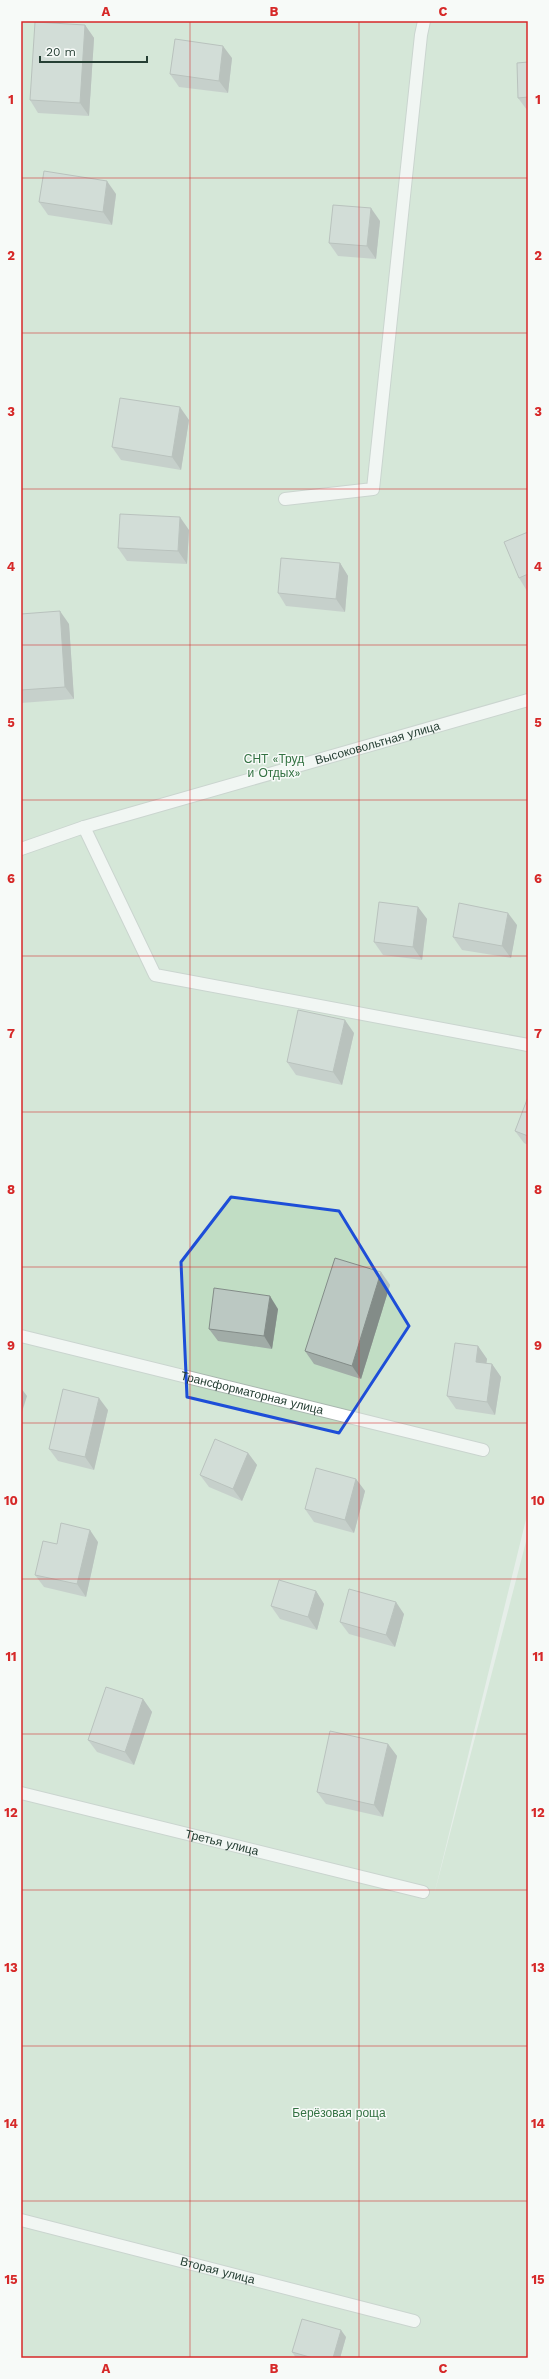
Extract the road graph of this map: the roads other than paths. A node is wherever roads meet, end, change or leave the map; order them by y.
1 (424, 21) edge
2 (285, 499) dead end
3 (528, 700) edge
4 (84, 827) junction
5 (21, 849) edge
6 (528, 1045) edge
7 (21, 1336) edge
8 (483, 1450) dead end
9 (21, 1793) edge
10 (423, 1892) dead end
11 (21, 2220) edge
12 (414, 2321) dead end

1 - 2 lane
3 - 4 lane, Высоковольтная улица
4 - 5 lane, Высоковольтная улица
4 - 6 lane
7 - 8 lane, Трансформаторная улица
9 - 10 lane, Третья улица
11 - 12 lane, Вторая улица

